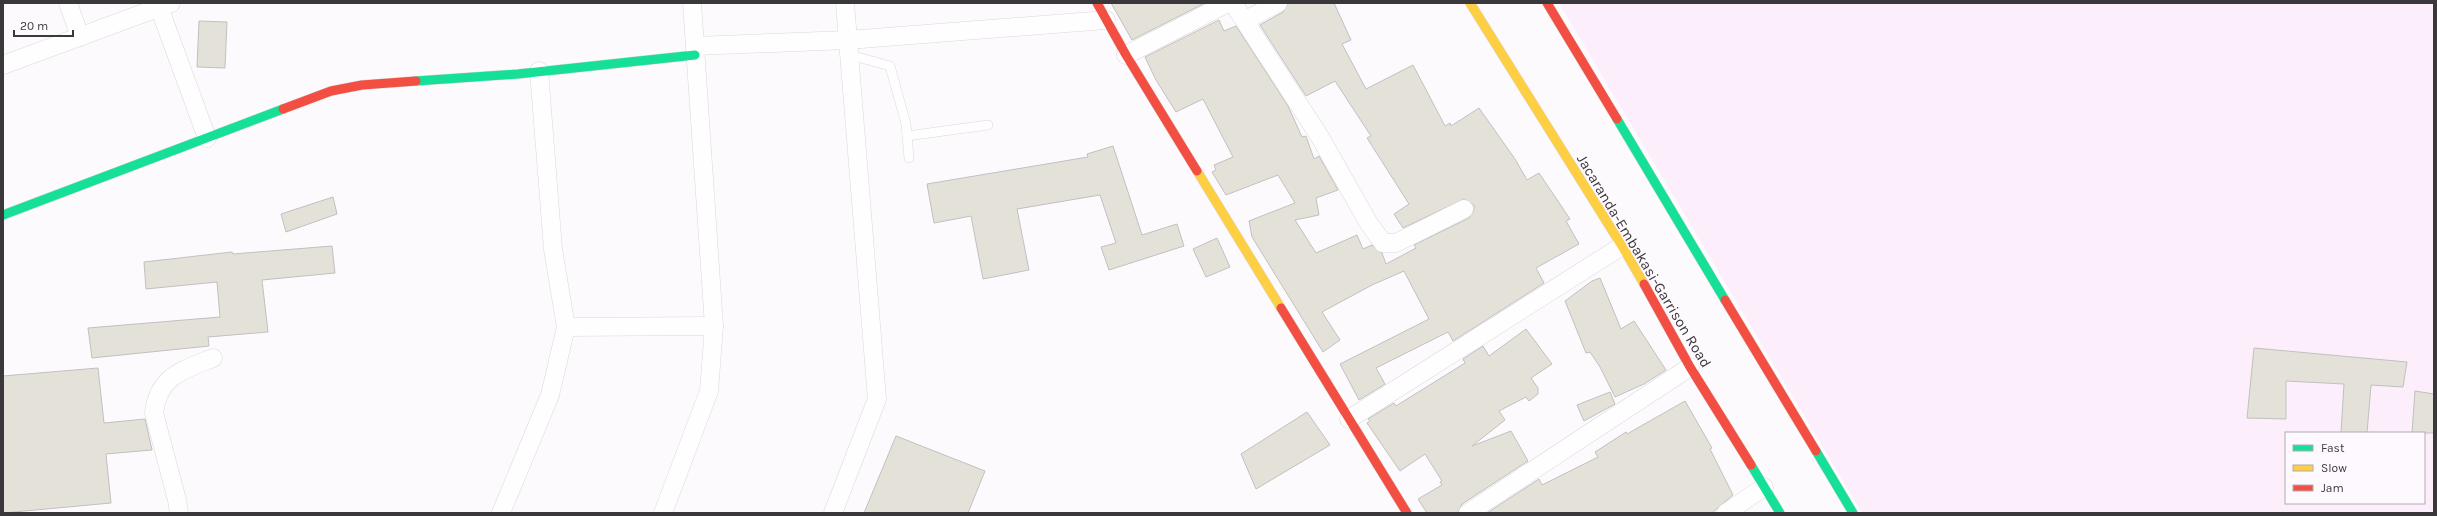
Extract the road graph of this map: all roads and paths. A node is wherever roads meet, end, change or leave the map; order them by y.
1 (68, 3) edge
2 (692, 3) edge
3 (845, 3) edge
4 (1097, 3) edge
5 (1228, 3) edge
6 (1233, 3) edge
7 (1278, 3) edge
8 (1470, 3) edge
9 (1547, 3) edge
10 (165, 5) edge
11 (1106, 20) junction
12 (1246, 20) junction
13 (80, 37) junction
14 (849, 47) junction
15 (695, 50) junction
16 (1126, 55) junction
17 (3, 65) edge
18 (540, 71) junction
19 (988, 125) dead end
20 (907, 136) junction
21 (207, 138) junction
22 (909, 158) dead end
23 (1464, 209) dead end
24 (3, 215) edge
25 (1622, 246) junction
26 (714, 326) junction
27 (566, 327) junction
28 (213, 358) dead end
29 (1690, 367) junction
30 (1349, 419) junction
31 (1764, 487) junction
32 (178, 513) edge
33 (501, 513) edge
34 (662, 513) edge
35 (833, 513) edge
36 (1407, 513) edge
37 (1468, 513) edge
38 (1726, 513) edge
39 (1780, 513) edge
40 (1853, 513) edge

1 - 13 street
2 - 15 street
3 - 14 street
4 - 11 street
5 - 16 street
6 - 12 street
7 - 12 street
8 - 25 street, Jacaranda-Embakasi-Garrison Road
9 - 40 street
10 - 13 street
10 - 21 street
11 - 14 street
11 - 16 street
12 - 23 street
13 - 17 street
14 - 15 street
14 - 20 lane
14 - 35 street
15 - 18 street
15 - 26 street
16 - 30 street
18 - 21 street
18 - 27 street
19 - 20 lane
20 - 22 lane
21 - 24 street
25 - 29 street, Jacaranda-Embakasi-Garrison Road
25 - 30 street
26 - 27 street
26 - 34 street
27 - 33 street
28 - 32 street
29 - 31 street, Jacaranda-Embakasi-Garrison Road
29 - 37 street
30 - 36 street
31 - 38 street
31 - 39 street, Jacaranda-Embakasi-Garrison Road

